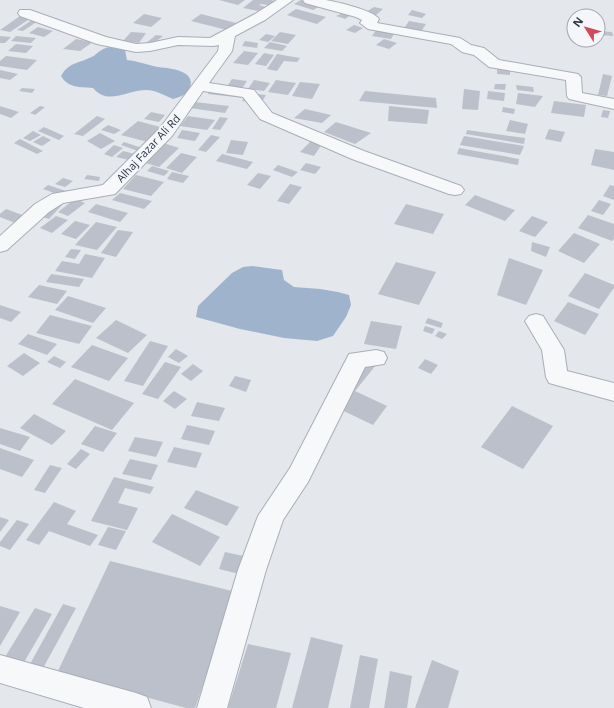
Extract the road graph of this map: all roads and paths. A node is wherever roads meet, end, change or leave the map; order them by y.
1 (286, 0) edge
2 (310, 0) edge
3 (25, 13) dead end
4 (228, 35) junction
5 (199, 86) junction
6 (614, 104) edge
7 (456, 190) dead end
8 (0, 246) edge
9 (536, 321) dead end
10 (376, 358) dead end
11 (614, 392) edge
12 (0, 669) edge
13 (136, 708) edge
14 (212, 708) edge

1 - 4 street
2 - 6 street
3 - 4 street
4 - 5 street, Alhaj Fazar Ali Rd
5 - 7 street
5 - 8 street, Alhaj Fazar Ali Rd
9 - 11 street
10 - 14 street
12 - 13 street

